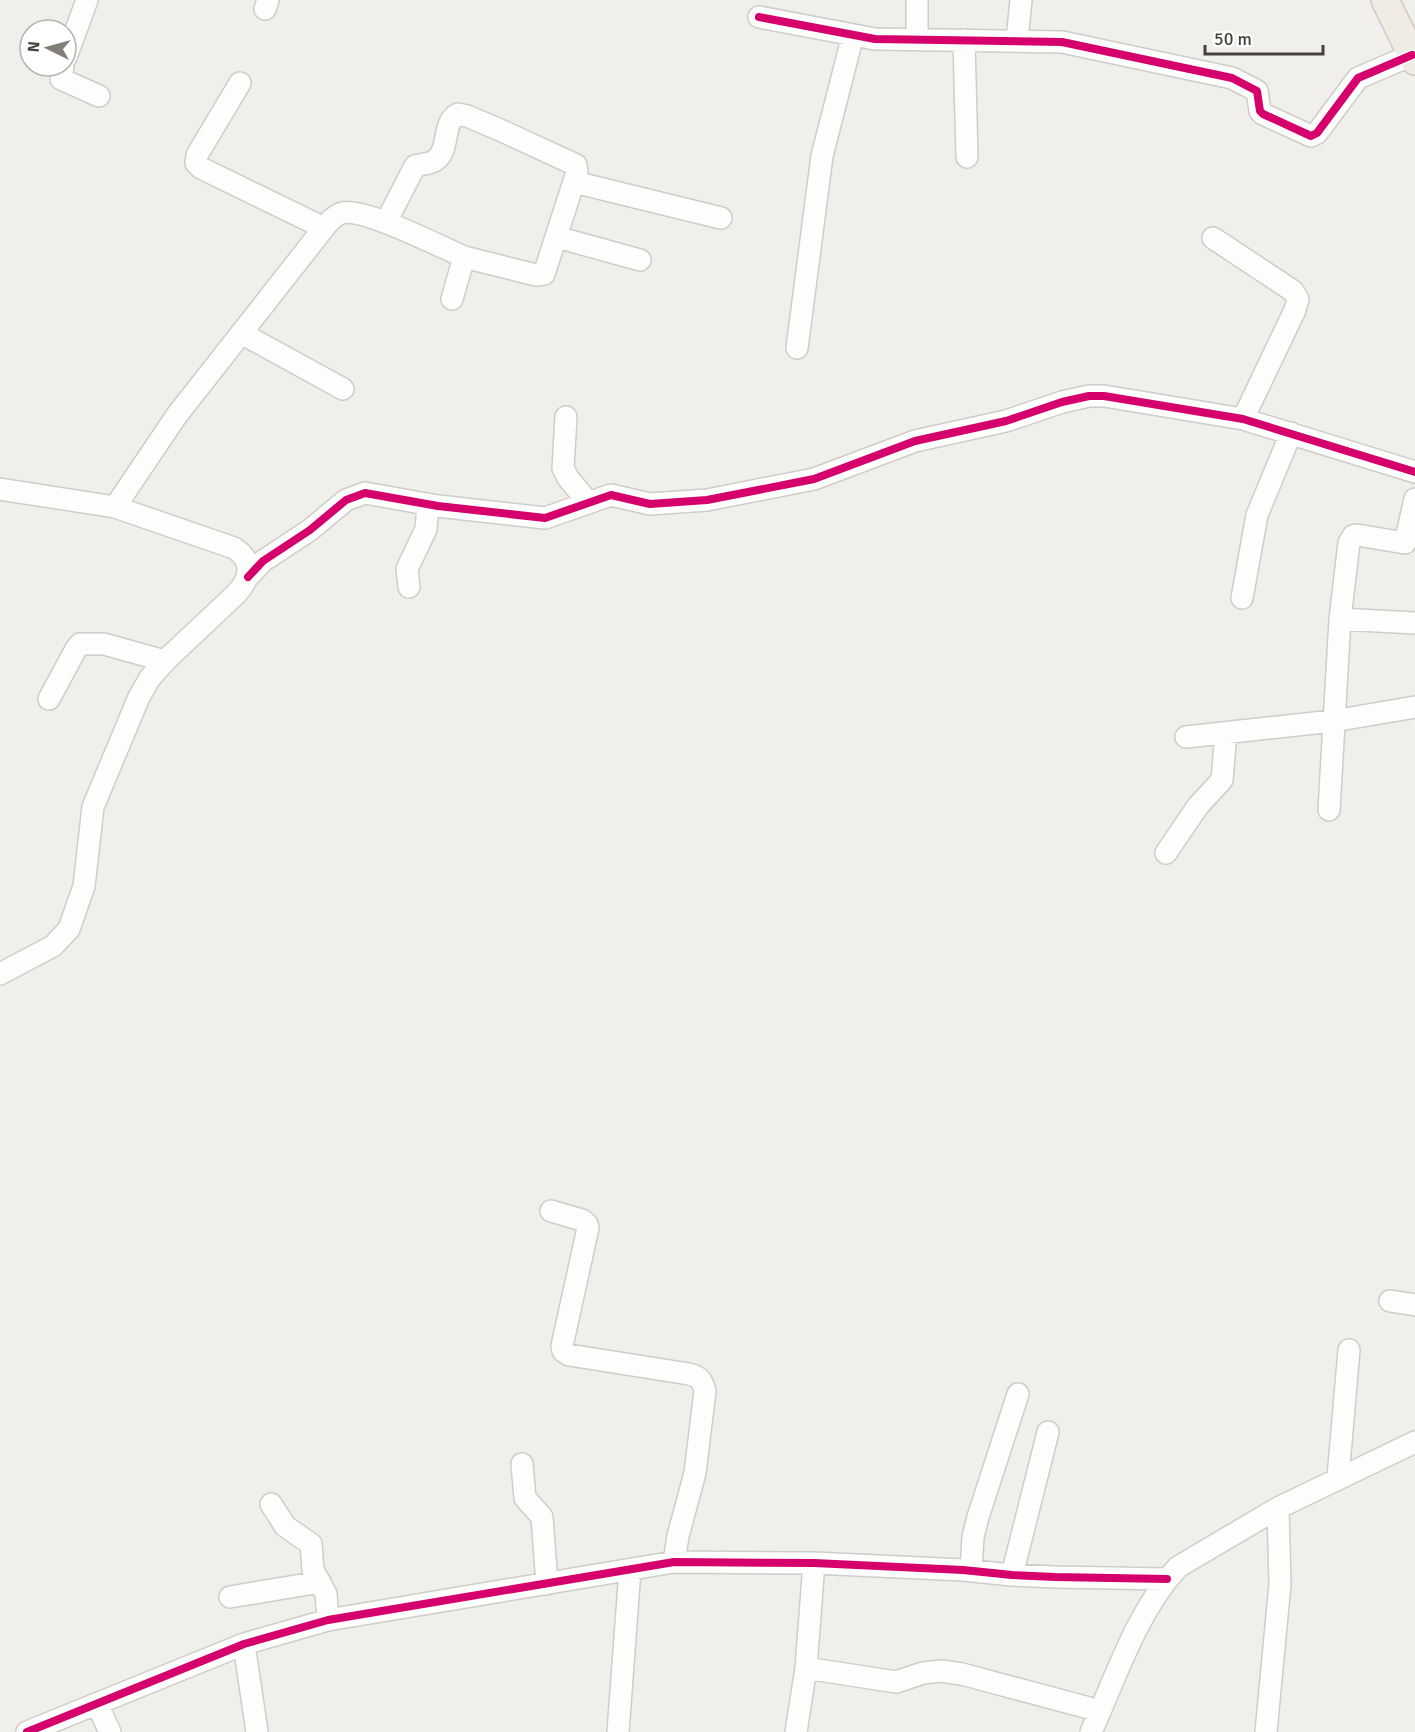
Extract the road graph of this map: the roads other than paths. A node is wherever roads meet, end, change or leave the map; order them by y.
1 (87, 0) edge
2 (917, 0) edge
3 (1021, 0) edge
4 (1384, 0) edge
5 (1404, 0) edge
6 (759, 17) dead end
7 (1415, 21) edge
8 (78, 24) edge
9 (853, 35) junction
10 (917, 39) junction
11 (964, 40) junction
12 (1017, 40) junction
13 (1413, 58) edge
14 (61, 78) edge
15 (240, 83) dead end
16 (99, 96) dead end
17 (967, 157) dead end
18 (574, 182) junction
19 (721, 218) dead end
20 (386, 222) junction
21 (324, 228) junction
22 (557, 237) junction
23 (1214, 238) dead end
24 (464, 257) junction
25 (640, 260) dead end
26 (452, 299) dead end
27 (241, 333) junction
28 (797, 348) dead end
29 (343, 388) dead end
30 (566, 417) dead end
31 (1244, 418) junction
32 (1291, 433) junction
33 (1415, 472) edge
34 (0, 489) edge
35 (1415, 499) edge
36 (588, 502) junction
37 (428, 504) junction
38 (116, 507) junction
39 (1410, 544) edge
40 (248, 577) junction
41 (409, 587) dead end
42 (1242, 598) dead end
43 (1340, 619) junction
44 (1415, 623) edge
45 (165, 661) junction
46 (50, 699) dead end
47 (1415, 707) edge
48 (1333, 721) junction
49 (1226, 733) junction
50 (1186, 737) dead end
51 (1329, 810) dead end
52 (1166, 853) dead end
53 (0, 974) edge
54 (551, 1211) dead end
55 (1390, 1301) dead end
56 (1415, 1305) edge
57 (1349, 1350) dead end
58 (1018, 1394) dead end
59 (1048, 1432) dead end
60 (1415, 1442) edge
61 (522, 1464) dead end
62 (1338, 1477) junction
63 (271, 1504) dead end
64 (1278, 1508) junction
65 (674, 1562) junction
66 (814, 1563) junction
67 (630, 1570) junction
68 (971, 1571) junction
69 (1012, 1575) junction
70 (1167, 1579) junction
71 (320, 1582) junction
72 (547, 1584) junction
73 (230, 1598) dead end
74 (328, 1620) junction
75 (244, 1644) junction
76 (806, 1668) junction
77 (97, 1704) junction
78 (1101, 1711) junction
79 (27, 1732) edge
80 (110, 1732) edge
81 (257, 1732) edge
82 (618, 1732) edge
83 (796, 1732) edge
84 (1091, 1732) edge
85 (1266, 1732) edge

1 - 8 street
2 - 10 street
3 - 12 street
4 - 13 main road
5 - 7 main road
6 - 9 street
9 - 10 street
9 - 28 street
10 - 11 street
11 - 12 street
11 - 17 street
12 - 13 street
14 - 16 street
15 - 21 street
18 - 19 street
18 - 20 street
18 - 22 street
20 - 21 street
20 - 24 street
21 - 27 street
22 - 24 street
22 - 25 street
23 - 31 street
24 - 26 street
27 - 29 street
27 - 38 street
30 - 36 street
31 - 32 street
31 - 36 street
32 - 33 street
32 - 42 street
34 - 38 street
35 - 39 street
36 - 37 street
37 - 40 street
37 - 41 street
38 - 40 street
39 - 43 street
40 - 45 street
43 - 44 street
43 - 48 street
45 - 46 street
45 - 53 street
47 - 48 street
48 - 49 street
48 - 51 street
49 - 50 street
49 - 52 street
54 - 65 street
55 - 56 street
57 - 62 street
58 - 68 street
59 - 69 street
60 - 62 street
61 - 72 street
62 - 64 street
63 - 71 street
64 - 70 street
64 - 85 street
65 - 66 street
65 - 67 street
66 - 68 street
66 - 76 street
67 - 72 street
67 - 82 street
68 - 69 street
69 - 70 street
70 - 78 street
71 - 73 street
71 - 74 street
72 - 74 street
74 - 75 street
75 - 77 street
75 - 81 street
76 - 78 street
76 - 83 street
77 - 79 street
77 - 80 street
78 - 84 street

